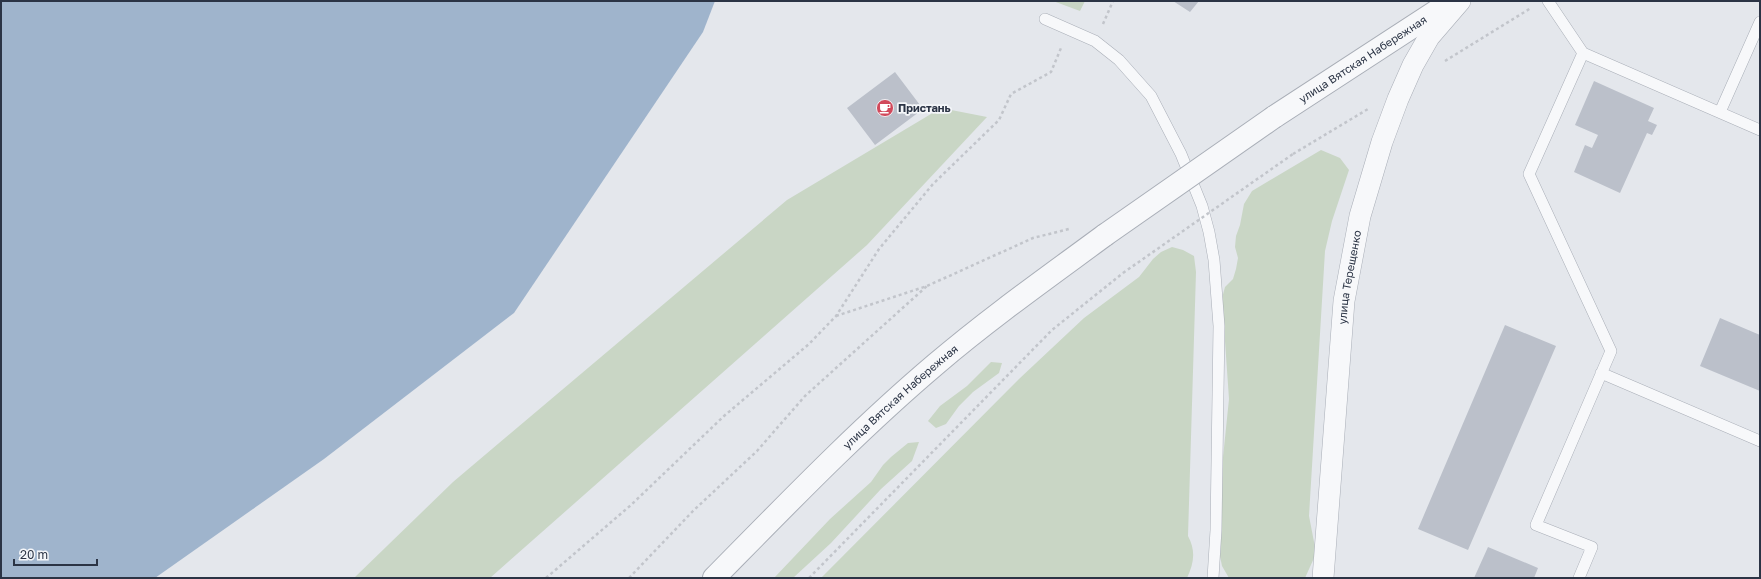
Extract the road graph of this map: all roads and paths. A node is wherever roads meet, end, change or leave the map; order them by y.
1 (1113, 1) edge
2 (1452, 1) edge
3 (1460, 1) edge
4 (1548, 1) edge
5 (1044, 19) dead end
6 (1760, 22) edge
7 (1069, 28) junction
8 (1096, 41) junction
9 (1583, 52) junction
10 (1720, 112) junction
11 (1760, 130) edge
12 (1293, 154) dead end
13 (1076, 227) dead end
14 (927, 286) junction
15 (836, 316) junction
16 (1601, 373) junction
17 (1760, 441) edge
18 (546, 578) edge
19 (629, 578) edge
20 (714, 578) edge
21 (809, 578) edge
22 (1213, 578) edge
23 (1323, 578) edge
24 (1579, 578) edge

1 - 8 path
2 - 20 street, улица Вятская Набережная, bridge
3 - 23 street, улица Терещенко
4 - 9 lane
5 - 7 lane
6 - 10 lane
7 - 8 lane
7 - 15 path
8 - 22 lane
9 - 10 lane
9 - 16 lane
10 - 11 lane
12 - 21 path, bridge
13 - 14 path
14 - 15 path
14 - 19 path
15 - 18 path
16 - 17 lane
16 - 24 lane

